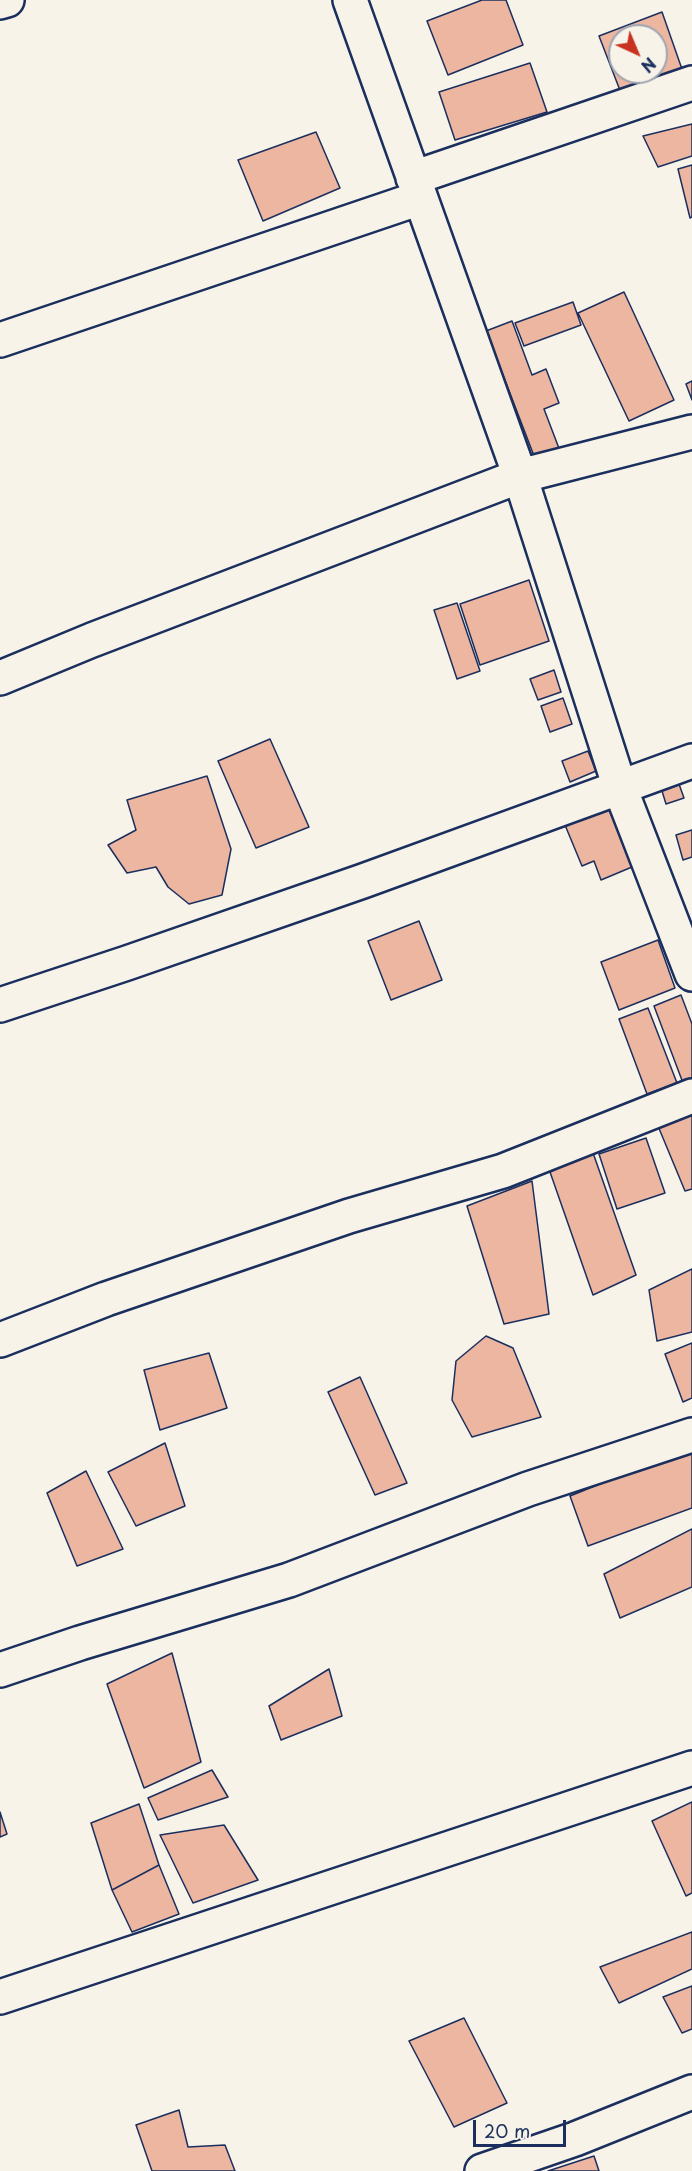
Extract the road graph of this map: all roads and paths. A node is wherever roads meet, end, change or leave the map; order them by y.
1 (7, 0) edge
2 (350, 0) edge
3 (0, 2) edge
4 (692, 83) edge
5 (417, 188) junction
6 (0, 340) edge
7 (692, 432) edge
8 (520, 476) junction
9 (0, 678) edge
10 (692, 761) edge
11 (620, 788) junction
12 (692, 974) edge
13 (0, 1005) edge
14 (692, 1095) edge
15 (0, 1340) edge
16 (692, 1435) edge
17 (0, 1670) edge
18 (692, 1768) edge
19 (0, 1998) edge
20 (692, 2092) edge
21 (482, 2171) edge

1 - 3 street
2 - 5 street
4 - 5 street
5 - 6 street
5 - 8 street
7 - 8 street
8 - 9 street
8 - 11 street
10 - 11 street
11 - 12 street
11 - 13 street
14 - 15 street
16 - 17 street
18 - 19 street
20 - 21 street

